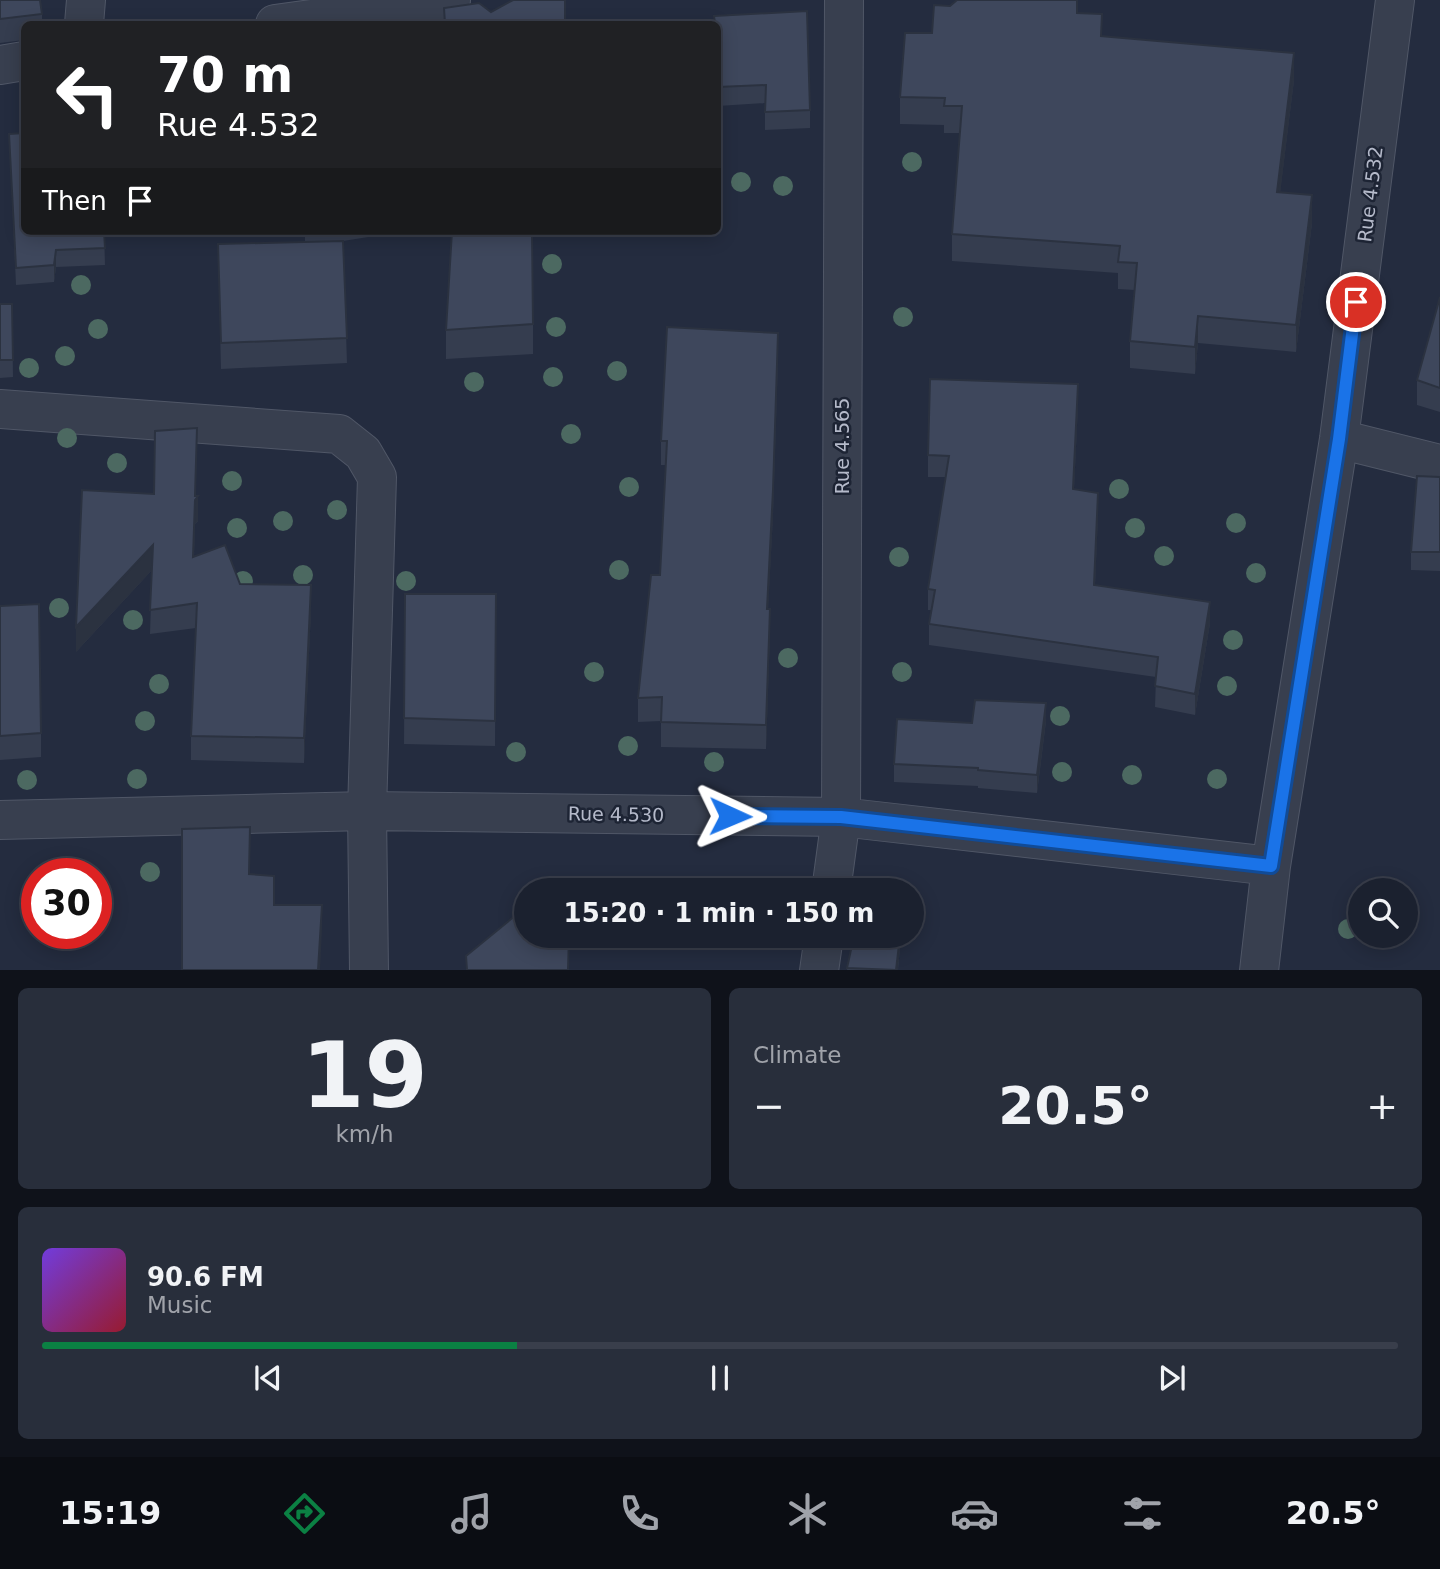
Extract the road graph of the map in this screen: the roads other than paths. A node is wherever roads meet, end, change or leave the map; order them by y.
1 (86, 0) edge
2 (452, 0) edge
3 (844, 0) edge
4 (1395, 0) edge
5 (84, 21) edge
6 (297, 21) edge
7 (21, 62) edge
8 (0, 65) edge
9 (0, 409) edge
10 (1339, 439) junction
11 (1440, 464) edge
12 (367, 811) junction
13 (841, 817) junction
14 (0, 820) edge
15 (1271, 866) junction
16 (833, 878) edge
17 (822, 948) edge
18 (369, 970) edge
19 (819, 970) edge
20 (1259, 970) edge

1 - 5 street
2 - 6 street
3 - 13 street, Rue 4.565
4 - 10 street, Rue 4.532
7 - 8 street
9 - 12 street
10 - 11 street
10 - 15 street, Rue 4.532
12 - 13 street, Rue 4.530
12 - 14 street, Rue 4.530
12 - 18 street
13 - 15 street, Rue 4.530
13 - 16 street, Rue 4.565
15 - 20 street, Rue 4.532
17 - 19 street

